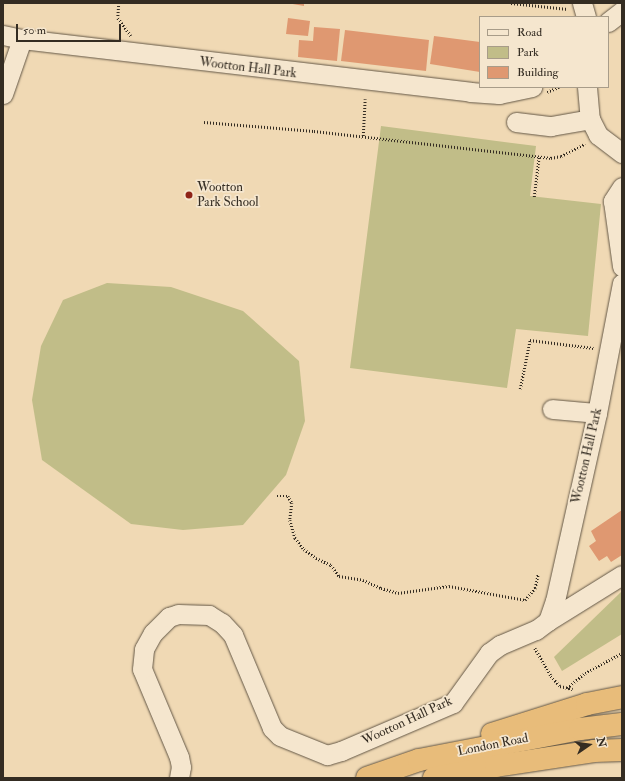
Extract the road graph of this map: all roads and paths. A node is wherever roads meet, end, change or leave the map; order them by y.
1 (119, 3) edge
2 (511, 3) edge
3 (581, 10) edge
4 (622, 11) edge
5 (609, 21) edge
6 (3, 35) edge
7 (22, 39) junction
8 (143, 55) junction
9 (527, 88) edge
10 (587, 88) edge
11 (3, 94) edge
12 (365, 99) dead end
13 (590, 119) junction
14 (204, 122) dead end
15 (516, 122) dead end
16 (363, 136) junction
17 (590, 141) dead end
18 (622, 153) edge
19 (538, 156) junction
20 (622, 188) edge
21 (534, 197) dead end
22 (622, 266) edge
23 (622, 284) edge
24 (596, 348) dead end
25 (520, 389) dead end
26 (552, 409) dead end
27 (598, 413) junction
28 (277, 496) dead end
29 (538, 574) dead end
30 (622, 575) edge
31 (548, 621) junction
32 (527, 633) junction
33 (622, 653) edge
34 (567, 688) junction
35 (575, 689) dead end
36 (622, 697) edge
37 (622, 724) edge
38 (622, 750) edge
39 (419, 760) junction
40 (179, 778) edge
41 (367, 778) edge
42 (434, 778) edge

1 - 8 path
2 - 3 path
4 - 5 street
6 - 7 street, Wootton Hall Park
7 - 8 street, Wootton Hall Park
7 - 11 street
8 - 9 street, Wootton Hall Park
10 - 13 street
12 - 16 path
13 - 15 street
13 - 18 street
14 - 16 path
16 - 19 path
17 - 19 path
19 - 21 path
20 - 22 street
23 - 27 street, Wootton Hall Park
24 - 25 path
26 - 27 street
27 - 31 street, Wootton Hall Park
28 - 29 path
30 - 31 street
31 - 32 street, Wootton Hall Park
32 - 34 path
32 - 40 street, Wootton Hall Park
33 - 34 path
34 - 35 path
36 - 39 highway
37 - 39 highway, London Road
38 - 42 highway, London Road
39 - 41 highway, London Road

